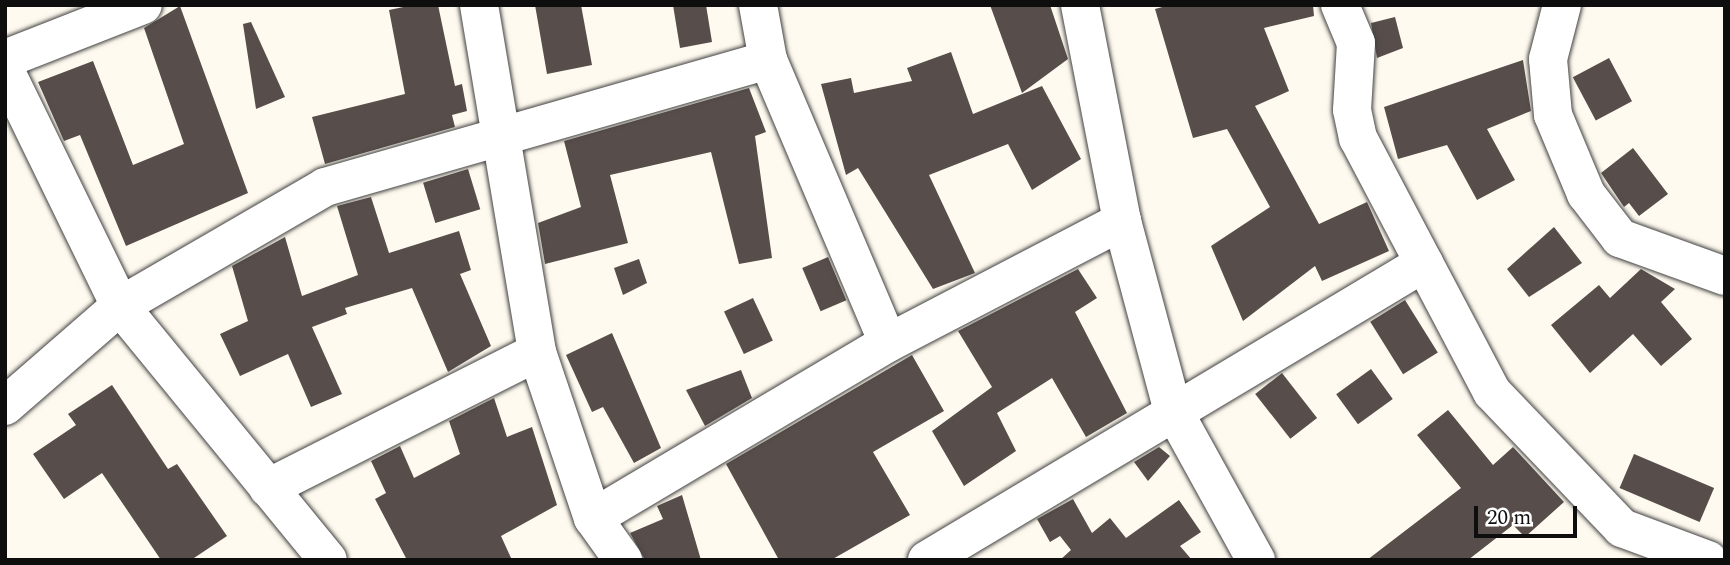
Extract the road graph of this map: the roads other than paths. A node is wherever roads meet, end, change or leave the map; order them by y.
1 (144, 5) edge
2 (479, 5) edge
3 (758, 5) edge
4 (1080, 5) edge
5 (1340, 5) edge
6 (1562, 5) edge
7 (5, 58) edge
8 (768, 60) junction
9 (5, 70) edge
10 (496, 135) junction
11 (1122, 221) junction
12 (1424, 263) junction
13 (1725, 276) edge
14 (120, 306) junction
15 (888, 343) junction
16 (537, 352) junction
17 (5, 406) edge
18 (1172, 408) junction
19 (268, 488) junction
20 (593, 518) junction
21 (321, 557) edge
22 (622, 560) edge
23 (927, 560) edge
24 (1256, 560) edge
25 (1707, 560) edge

1 - 7 street
2 - 10 street
3 - 8 street
4 - 11 street
5 - 12 street
6 - 13 street
8 - 10 street
8 - 15 street
9 - 14 street
10 - 14 street
10 - 16 street
11 - 15 street
11 - 18 street
12 - 18 street
12 - 25 street
14 - 17 street
14 - 19 street
15 - 20 street
16 - 19 street
16 - 20 street
18 - 23 street
18 - 24 street
19 - 21 street
20 - 22 street

